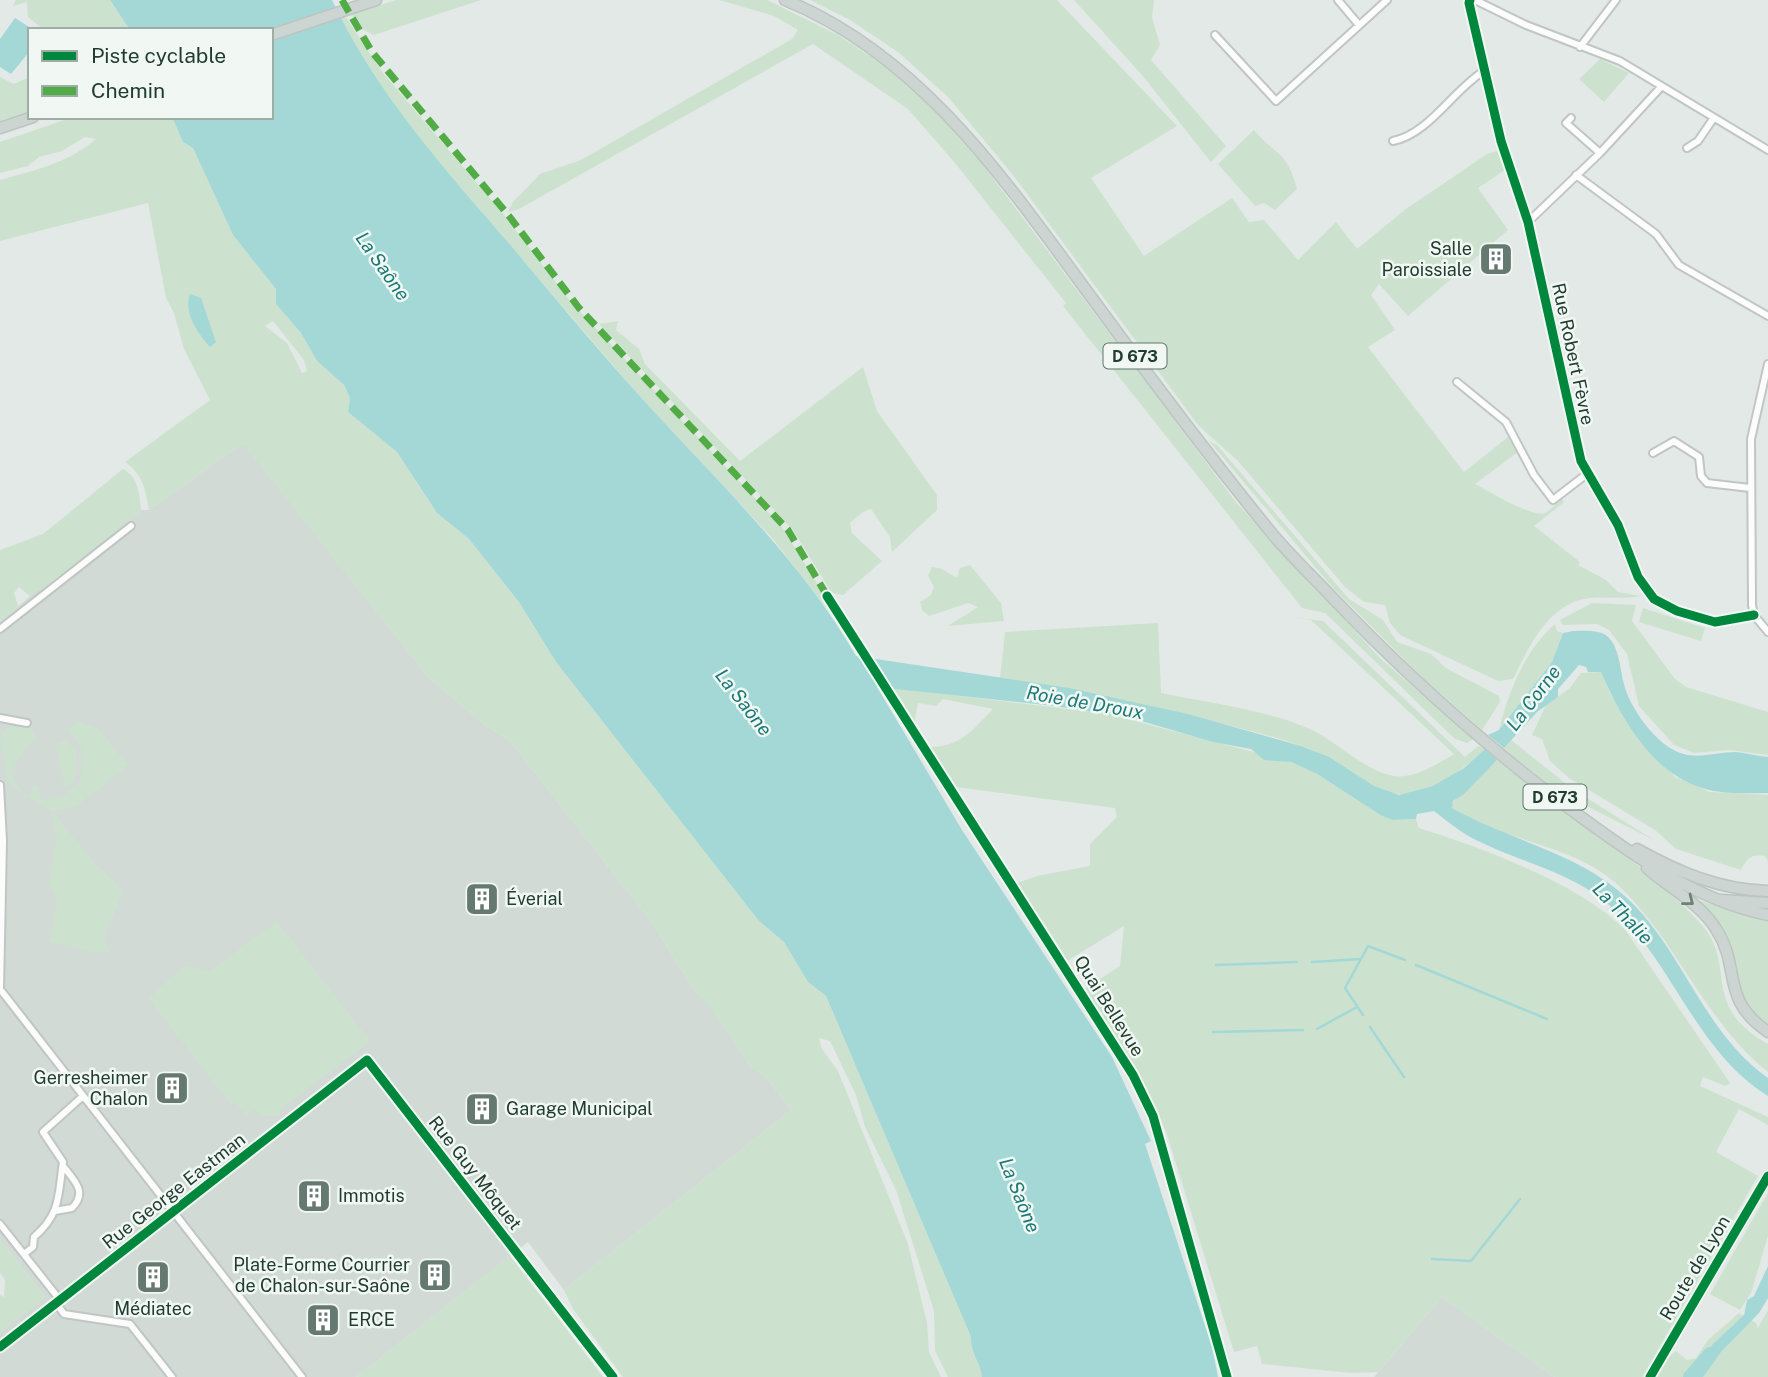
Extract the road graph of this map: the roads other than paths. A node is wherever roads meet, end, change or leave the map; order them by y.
1 (376, 0) edge
2 (785, 0) edge
3 (1338, 0) edge
4 (1387, 0) edge
5 (1473, 0) edge
6 (1616, 0) edge
7 (1359, 26) junction
8 (273, 34) edge
9 (1215, 35) dead end
10 (1580, 47) junction
11 (1484, 71) junction
12 (1661, 87) junction
13 (1571, 118) dead end
14 (28, 119) edge
15 (1713, 119) junction
16 (0, 128) edge
17 (1393, 141) dead end
18 (1687, 148) dead end
19 (1768, 150) edge
20 (1600, 153) junction
21 (1576, 175) junction
22 (1528, 222) junction
23 (1768, 316) edge
24 (1768, 364) edge
25 (1457, 382) dead end
26 (1653, 453) dead end
27 (1588, 473) junction
28 (1750, 488) junction
29 (131, 526) dead end
30 (1754, 615) junction
31 (0, 629) edge
32 (1768, 632) edge
33 (885, 688) dead end
34 (0, 718) edge
35 (27, 723) dead end
36 (0, 785) edge
37 (1597, 828) junction
38 (1638, 857) junction
39 (1768, 891) edge
40 (1720, 900) junction
41 (1768, 903) edge
42 (1768, 915) edge
43 (0, 989) edge
44 (0, 996) edge
45 (1768, 1032) edge
46 (368, 1060) joint
47 (83, 1096) junction
48 (63, 1166) junction
49 (1768, 1176) edge
50 (55, 1211) junction
51 (173, 1212) junction
52 (0, 1224) edge
53 (24, 1254) junction
54 (58, 1301) junction
55 (0, 1347) edge
56 (172, 1377) edge
57 (302, 1377) edge
58 (613, 1377) edge
59 (1227, 1377) edge
60 (1650, 1377) edge

1 - 8 main road
2 - 37 main road, D 673
3 - 7 street
4 - 7 street
5 - 10 street
5 - 11 street, Rue Robert Fèvre
6 - 10 street
7 - 9 street
10 - 12 street
11 - 17 street
11 - 22 street, Rue Robert Fèvre
12 - 15 street
12 - 20 street
13 - 20 street
14 - 16 main road
15 - 18 street
15 - 19 street
20 - 21 street
21 - 22 street
21 - 23 street
22 - 27 street, Rue Robert Fèvre
24 - 28 street
25 - 27 street
26 - 28 street
27 - 30 street, Rue Robert Fèvre
28 - 30 street
29 - 31 street
30 - 32 street
33 - 59 street, Quai Bellevue
34 - 35 street
36 - 43 street
37 - 38 main road, D 673
37 - 39 main road
38 - 40 main road, D 673
38 -> 45 main road
40 - 41 main road, D 673
40 - 42 main road, D 673
43 - 44 street
43 - 47 street
46 - 51 street, Rue George Eastman
46 - 58 street, Rue Guy Môquet
47 - 48 street
47 - 51 street
48 - 50 street
48 - 50 street
49 - 60 main road, Route de Lyon
50 - 53 street
51 - 54 street, Rue George Eastman
51 - 57 street
52 - 53 street
53 - 54 street
54 - 55 street, Rue George Eastman
54 - 56 street

